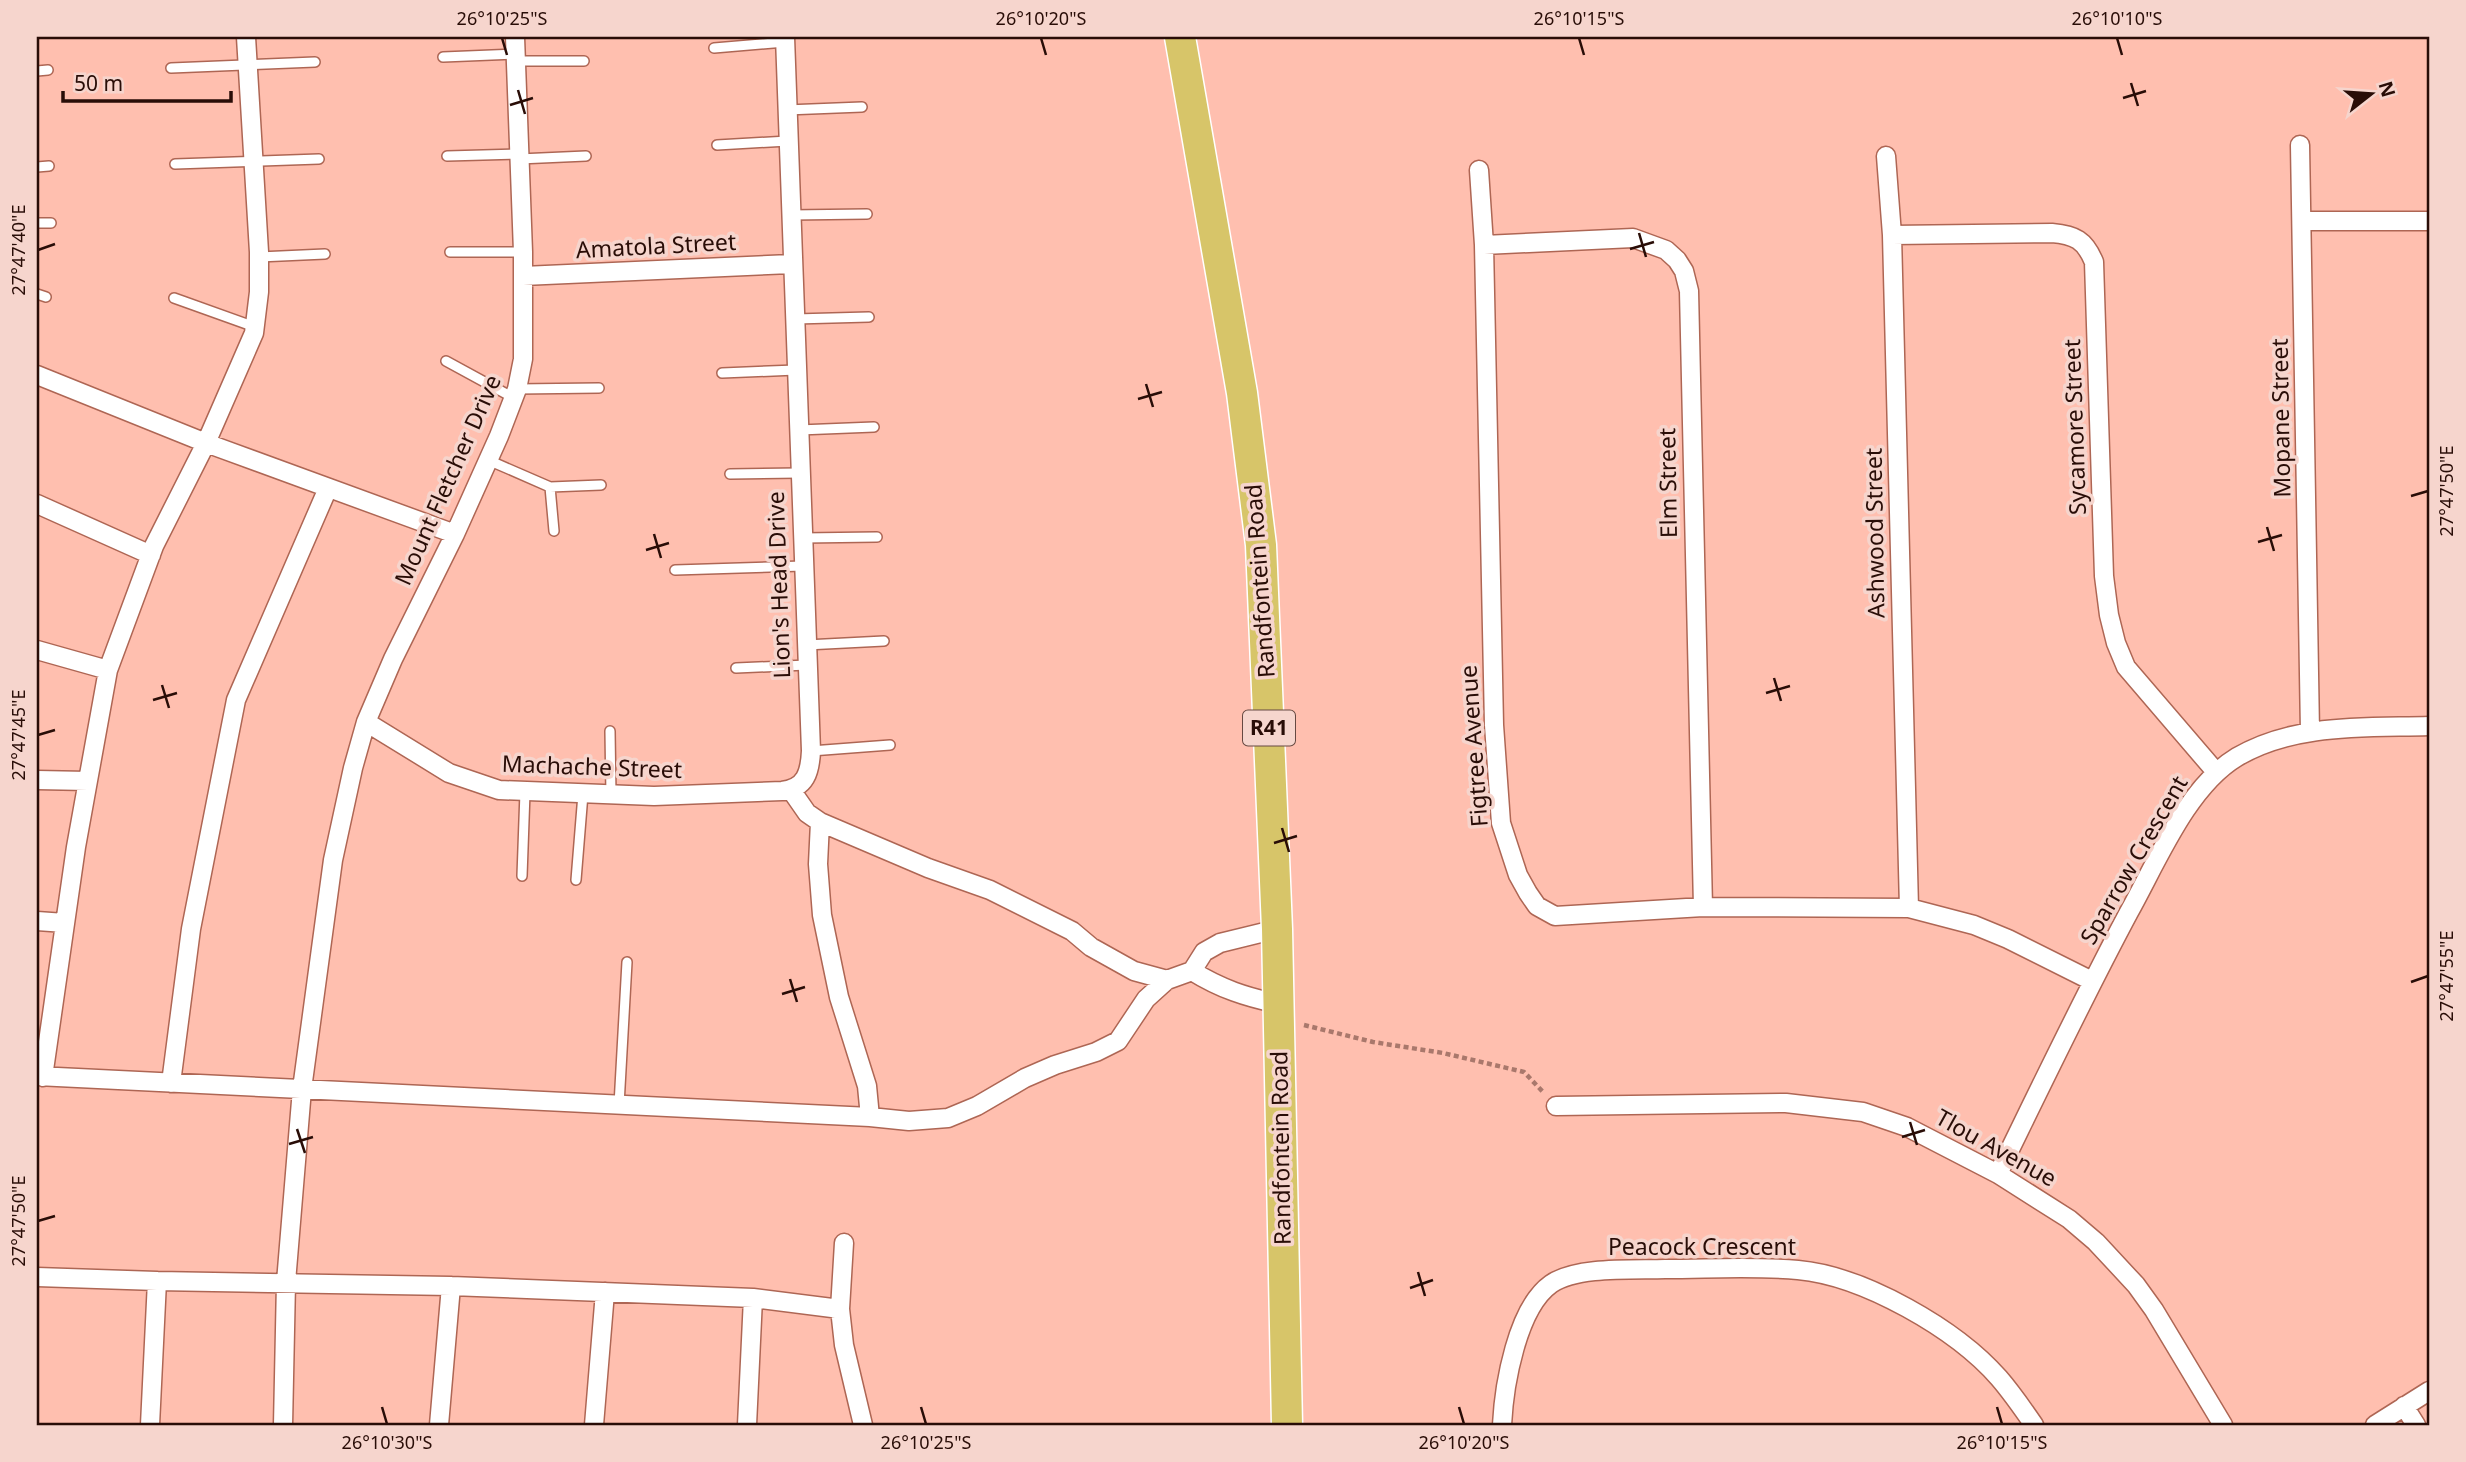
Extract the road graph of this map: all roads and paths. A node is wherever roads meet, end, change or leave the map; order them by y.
1 (246, 37) edge
2 (1180, 37) edge
3 (785, 39) edge
4 (715, 48) dead end
5 (516, 51) edge
6 (443, 57) dead end
7 (584, 61) dead end
8 (315, 62) dead end
9 (248, 65) junction
10 (171, 68) dead end
11 (48, 70) dead end
12 (37, 71) edge
13 (862, 107) dead end
14 (786, 110) junction
15 (788, 141) junction
16 (717, 145) dead end
17 (2301, 145) dead end
18 (447, 156) dead end
19 (519, 156) junction
20 (586, 156) dead end
21 (1886, 156) dead end
22 (318, 159) dead end
23 (254, 160) junction
24 (175, 164) dead end
25 (49, 166) dead end
26 (37, 167) edge
27 (1479, 170) dead end
28 (867, 214) dead end
29 (790, 215) junction
30 (2302, 221) junction
31 (2429, 221) edge
32 (37, 223) edge
33 (51, 223) dead end
34 (1892, 236) junction
35 (1484, 245) junction
36 (523, 251) junction
37 (450, 252) dead end
38 (325, 254) dead end
39 (260, 257) junction
40 (792, 264) junction
41 (523, 276) junction
42 (174, 298) dead end
43 (869, 317) dead end
44 (793, 319) junction
45 (255, 327) junction
46 (446, 360) dead end
47 (796, 370) junction
48 (722, 373) dead end
49 (37, 375) edge
50 (599, 388) dead end
51 (516, 394) junction
52 (874, 428) dead end
53 (797, 430) junction
54 (206, 443) junction
55 (488, 460) junction
56 (799, 472) junction
57 (730, 474) dead end
58 (601, 485) dead end
59 (550, 487) junction
60 (328, 488) junction
61 (37, 504) edge
62 (554, 531) dead end
63 (455, 534) junction
64 (877, 537) dead end
65 (803, 538) junction
66 (151, 555) junction
67 (803, 565) junction
68 (675, 570) dead end
69 (884, 641) dead end
70 (806, 645) junction
71 (37, 650) edge
72 (807, 665) junction
73 (736, 668) dead end
74 (108, 670) junction
75 (366, 722) junction
76 (2429, 726) edge
77 (610, 731) dead end
78 (2310, 732) junction
79 (890, 745) dead end
80 (811, 751) junction
81 (2216, 772) junction
82 (37, 780) edge
83 (88, 781) junction
84 (791, 790) junction
85 (525, 792) junction
86 (583, 794) junction
87 (611, 795) junction
88 (820, 822) junction
89 (522, 876) dead end
90 (576, 880) dead end
91 (1703, 907) junction
92 (1909, 908) junction
93 (37, 921) edge
94 (65, 923) junction
95 (1277, 929) junction
96 (627, 962) dead end
97 (1192, 971) junction
98 (1167, 980) junction
99 (2092, 981) junction
100 (1279, 1012) junction
101 (40, 1077) edge
102 (171, 1083) junction
103 (302, 1089) junction
104 (619, 1105) junction
105 (1556, 1106) joint
106 (870, 1117) junction
107 (1998, 1174) junction
108 (844, 1243) dead end
109 (37, 1276) edge
110 (157, 1281) junction
111 (286, 1282) junction
112 (452, 1286) junction
113 (605, 1292) junction
114 (753, 1298) junction
115 (840, 1309) junction
116 (2429, 1391) edge
117 (2404, 1406) junction
118 (150, 1425) edge
119 (283, 1425) edge
120 (439, 1425) edge
121 (594, 1425) edge
122 (747, 1425) edge
123 (863, 1425) edge
124 (1287, 1425) edge
125 (1502, 1425) edge
126 (2034, 1425) edge
127 (2223, 1425) edge
128 (2375, 1425) edge
129 (2416, 1425) edge

1 - 9 street
2 - 95 main road, Randfontein Road / R41
3 - 4 lane
3 - 14 street, Lion's Head Drive
5 - 6 lane
5 - 7 lane
5 - 19 street, Mount Fletcher Drive
8 - 9 lane
9 - 10 lane
9 - 23 street
11 - 12 lane
13 - 14 lane
14 - 15 street, Lion's Head Drive
15 - 16 lane
15 - 29 street, Lion's Head Drive
17 - 30 street, Mopane Street
18 - 19 lane
19 - 20 lane
19 - 36 street, Mount Fletcher Drive
21 - 34 street, Ashwood Street
22 - 23 lane
23 - 24 lane
23 - 39 street
25 - 26 lane
27 - 35 street, Figtree Avenue
28 - 29 lane
29 - 40 street, Lion's Head Drive
30 - 31 street
30 - 78 street, Mopane Street
32 - 33 lane
34 - 81 street, Sycamore Street
34 - 92 street, Ashwood Street
35 - 91 street, Figtree Avenue
35 - 91 street, Elm Street
36 - 37 lane
36 - 41 street, Mount Fletcher Drive
38 - 39 lane
39 - 45 street
40 - 41 street, Amatola Street
40 - 44 street, Lion's Head Drive
41 - 51 street, Mount Fletcher Drive
42 - 45 lane
43 - 44 lane
44 - 47 street, Lion's Head Drive
45 - 54 street
46 - 51 lane
47 - 48 lane
47 - 53 street, Lion's Head Drive
49 - 54 street
50 - 51 lane
51 - 55 street, Mount Fletcher Drive
52 - 53 lane
53 - 56 street, Lion's Head Drive
54 - 60 street
54 - 66 street
55 - 59 lane
55 - 63 street, Mount Fletcher Drive
56 - 57 lane
56 - 65 street, Lion's Head Drive
58 - 59 lane
59 - 62 lane
60 - 63 street
60 - 102 street
61 - 66 street
63 - 75 street, Mount Fletcher Drive
64 - 65 lane
65 - 67 street, Lion's Head Drive
66 - 74 street
67 - 68 lane
67 - 70 street, Lion's Head Drive
69 - 70 lane
70 - 72 street, Lion's Head Drive
71 - 74 street
72 - 73 lane
72 - 80 street, Lion's Head Drive
74 - 83 street
75 - 85 street, Machache Street
75 - 103 street, Mount Fletcher Drive
76 - 78 street, Sparrow Crescent
77 - 87 lane
78 - 81 street, Sparrow Crescent
79 - 80 lane
80 - 84 street, Lion's Head Drive
81 - 99 street, Sparrow Crescent
82 - 83 street
83 - 94 street
84 - 87 street, Machache Street
84 - 88 street
85 - 86 street, Machache Street
85 - 89 lane
86 - 87 street, Machache Street
86 - 90 lane
88 - 98 street
88 - 106 street
91 - 92 street, Figtree Avenue
92 - 99 street, Figtree Avenue
93 - 94 street
94 - 101 street
95 - 97 street
95 - 100 main road, Randfontein Road / R41
96 - 104 lane
97 - 98 street
97 - 100 street
98 - 106 street
99 - 107 street, Sparrow Crescent
100 - 105 path
100 - 124 main road, Randfontein Road / R41
101 - 102 street
102 - 103 street
103 - 104 street
103 - 111 street, Mount Fletcher Drive
104 - 106 street
105 - 107 street, Tlou Avenue
107 - 127 street, Tlou Avenue
108 - 115 street
109 - 110 street
110 - 111 street
110 - 118 street
111 - 112 street
111 - 119 street, Mount Fletcher Drive
112 - 113 street
112 - 120 street
113 - 114 street
113 - 121 street
114 - 115 street
114 - 122 street
115 - 123 street
116 - 117 street
117 - 128 street
117 - 129 street
125 - 126 street, Peacock Crescent

